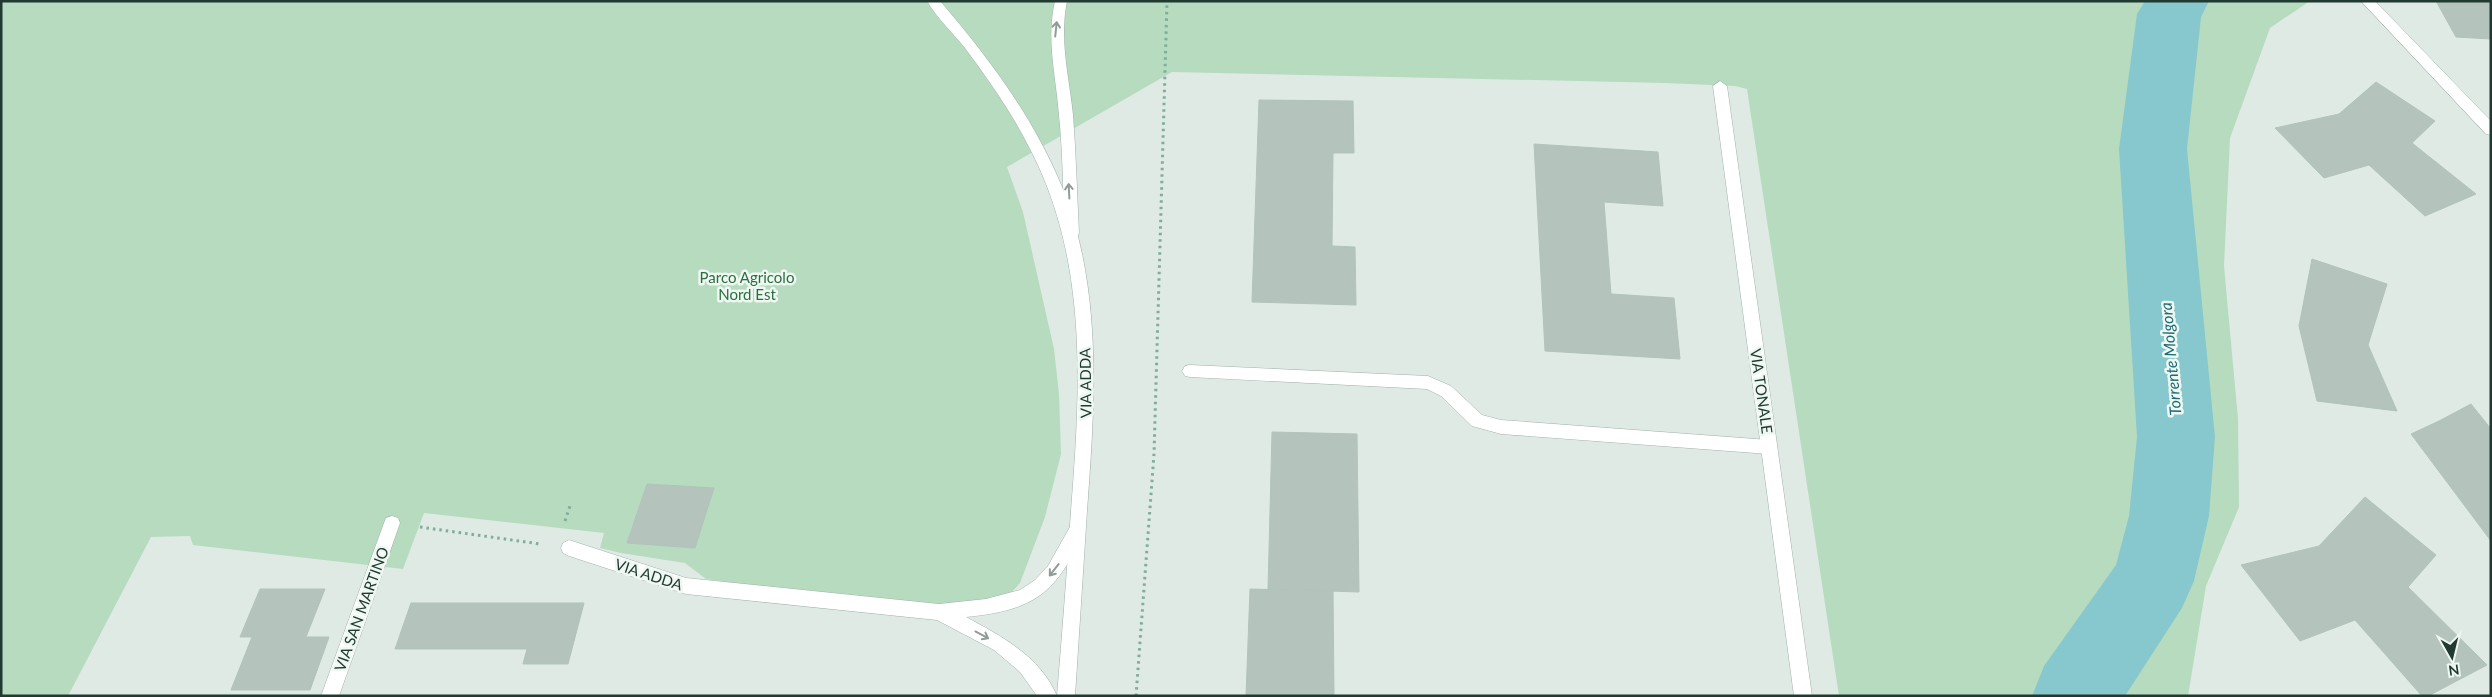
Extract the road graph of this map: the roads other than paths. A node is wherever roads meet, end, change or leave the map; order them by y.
1 (933, 1) edge
2 (1061, 1) edge
3 (2367, 1) edge
4 (1720, 86) dead end
5 (2491, 130) edge
6 (1072, 239) junction
7 (1190, 370) dead end
8 (1769, 447) junction
9 (392, 523) road end
10 (1078, 528) junction
11 (569, 548) road end
12 (939, 612) junction
13 (330, 696) edge
14 (1048, 696) edge
15 (1066, 696) edge
16 (1803, 696) edge

1 - 6 street, VIA ADDA
6 -> 2 street, VIA ADDA
3 - 5 street
4 - 8 street, VIA TONALE
6 - 10 street, VIA ADDA
7 - 8 street
8 - 16 street, VIA TONALE
9 - 13 street, VIA SAN MARTINO
10 -> 12 street, VIA ADDA
10 - 15 street, VIA ADDA
11 - 12 street, VIA ADDA
12 -> 14 street, VIA ADDA

